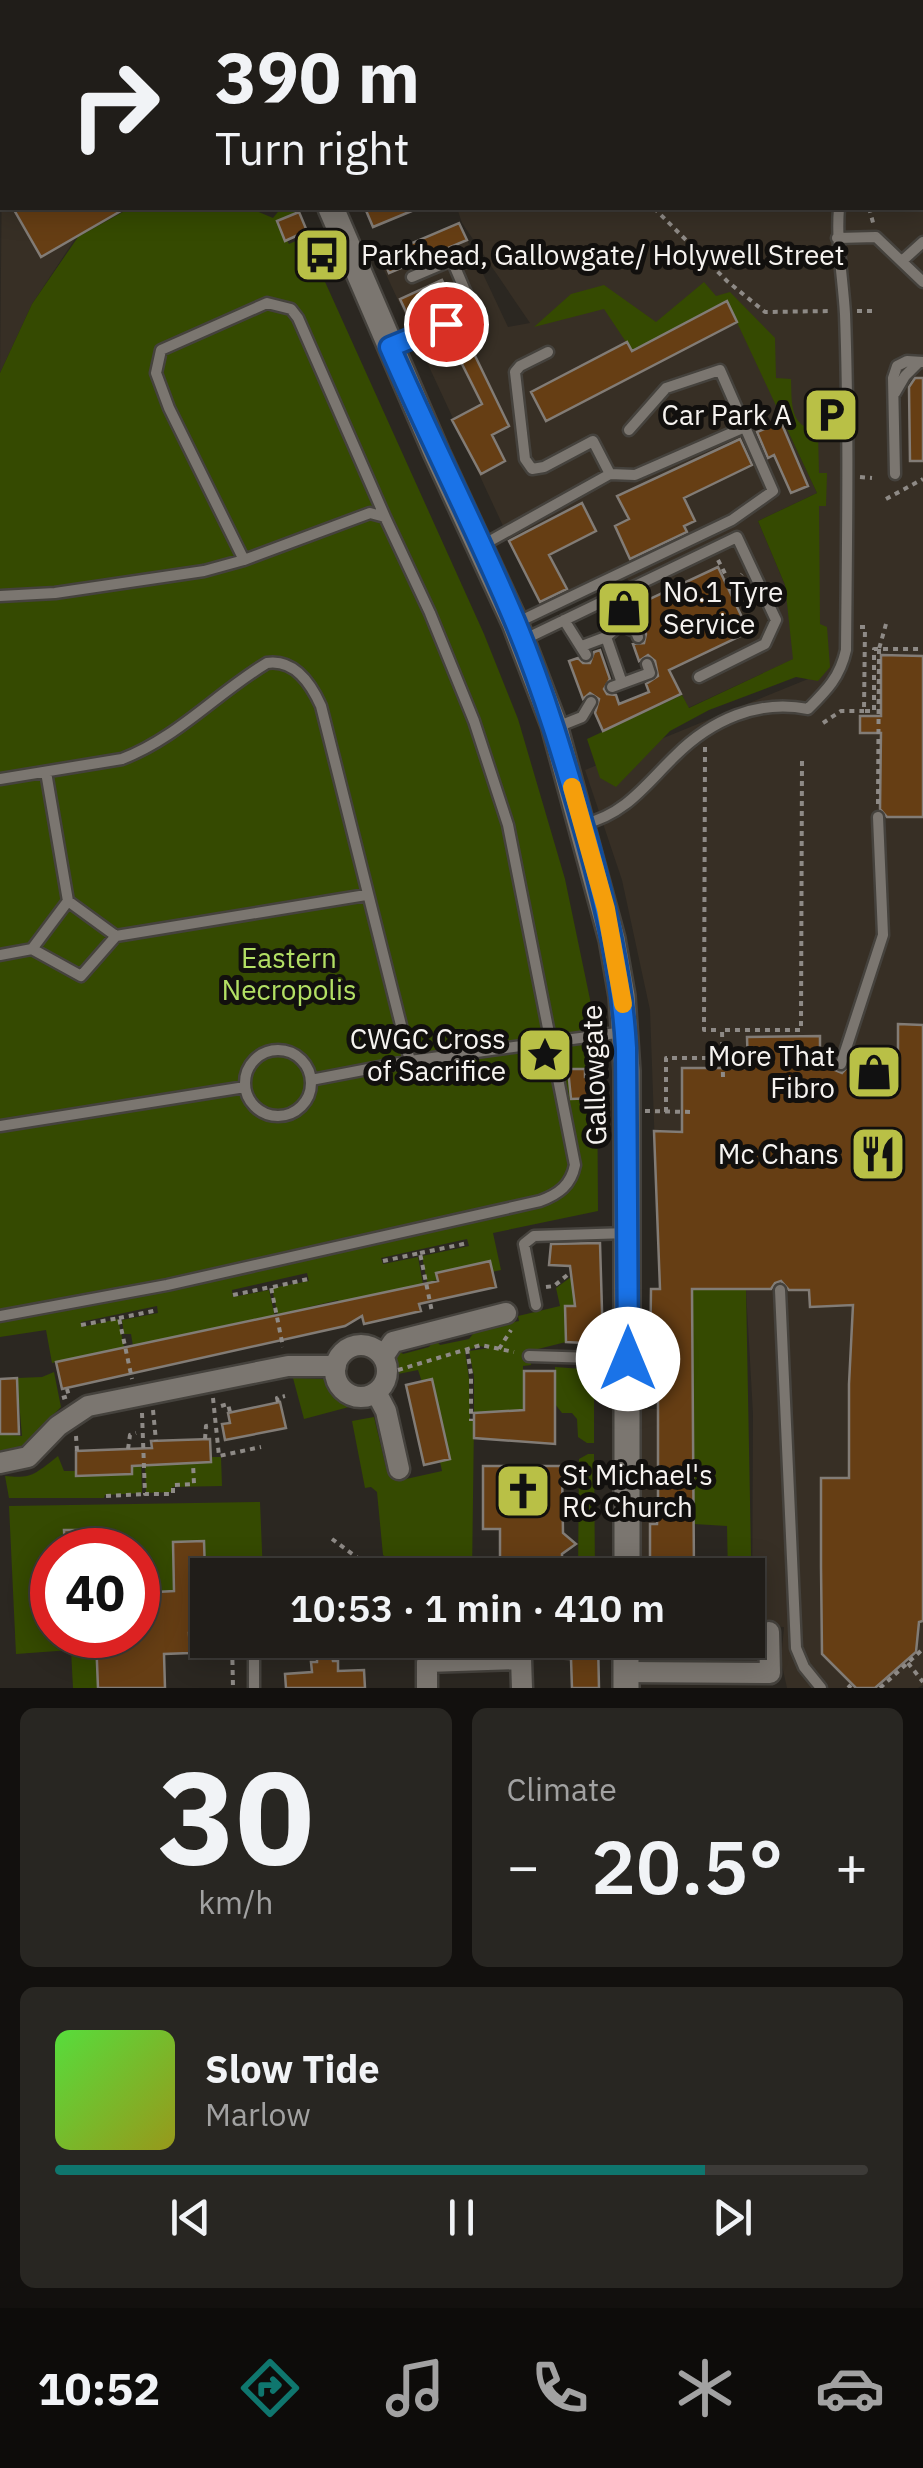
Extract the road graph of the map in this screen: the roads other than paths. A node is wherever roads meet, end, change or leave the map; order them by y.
1 (333, 210) edge
2 (839, 210) edge
3 (837, 238) junction
4 (923, 242) edge
5 (902, 261) junction
6 (412, 277) dead end
7 (923, 282) edge
8 (390, 347) junction
9 (548, 352) dead end
10 (921, 362) edge
11 (745, 426) junction
12 (628, 430) dead end
13 (610, 474) junction
14 (895, 474) dead end
15 (384, 517) junction
16 (480, 546) junction
17 (244, 560) junction
18 (0, 596) edge
19 (564, 620) junction
20 (519, 632) junction
21 (638, 636) dead end
22 (606, 637) junction
23 (647, 664) dead end
24 (699, 677) dead end
25 (591, 702) dead end
26 (554, 728) junction
27 (46, 772) junction
28 (0, 778) edge
29 (878, 817) road end
30 (582, 824) junction
31 (366, 894) junction
32 (68, 901) junction
33 (116, 936) junction
34 (32, 949) junction
35 (0, 955) edge
36 (625, 1032) junction
37 (552, 1040) junction
38 (410, 1061) junction
39 (841, 1064) dead end
40 (311, 1080) junction
41 (245, 1087) junction
42 (0, 1126) edge
43 (628, 1233) junction
44 (780, 1290) dead end
45 (536, 1305) dead end
46 (506, 1314) dead end
47 (0, 1316) edge
48 (529, 1356) road end
49 (628, 1359) junction
50 (388, 1364) junction
51 (336, 1366) junction
52 (376, 1392) junction
53 (0, 1463) edge
54 (399, 1469) dead end
55 (627, 1558) edge
56 (770, 1632) dead end
57 (254, 1658) edge
58 (458, 1658) edge
59 (522, 1658) edge
60 (626, 1680) edge
61 (254, 1688) edge
62 (427, 1688) edge
63 (522, 1688) edge
64 (820, 1688) edge

1 - 8 street, Gallowgate
2 - 3 lane
3 - 5 lane
3 - 30 lane
4 - 5 lane
5 - 7 lane
6 - 8 lane
8 - 16 street, Gallowgate
9 - 13 lane
10 - 14 lane
11 - 12 lane
11 - 13 lane
11 - 20 lane
13 - 16 lane
15 - 17 lane
15 - 17 lane
15 - 37 lane
16 - 20 street, Gallowgate
17 - 18 lane
19 - 20 lane
19 - 22 lane
19 - 24 lane
20 - 26 street, Gallowgate
21 - 22 lane
22 - 23 lane
25 - 26 lane
26 - 30 street, Gallowgate
27 - 28 lane
27 - 31 lane
27 - 32 lane
29 - 39 lane
30 - 36 street, Gallowgate
31 - 33 lane
31 - 38 lane
32 - 33 lane
32 - 34 lane
33 - 34 lane
34 - 35 lane
36 - 37 lane
36 - 43 street, Gallowgate
37 - 38 lane
37 - 47 lane
38 - 40 lane
40 - 41 lane
40 - 41 lane
41 - 42 lane
43 - 45 lane
43 - 49 street, Gallowgate
44 - 64 lane
46 - 50 street
48 - 49 lane
49 - 55 street, Gallowgate
50 - 51 street
50 - 52 street
51 - 52 street
51 - 53 street
52 - 54 street
56 - 60 street
57 - 61 lane
58 - 62 street
59 - 63 street

